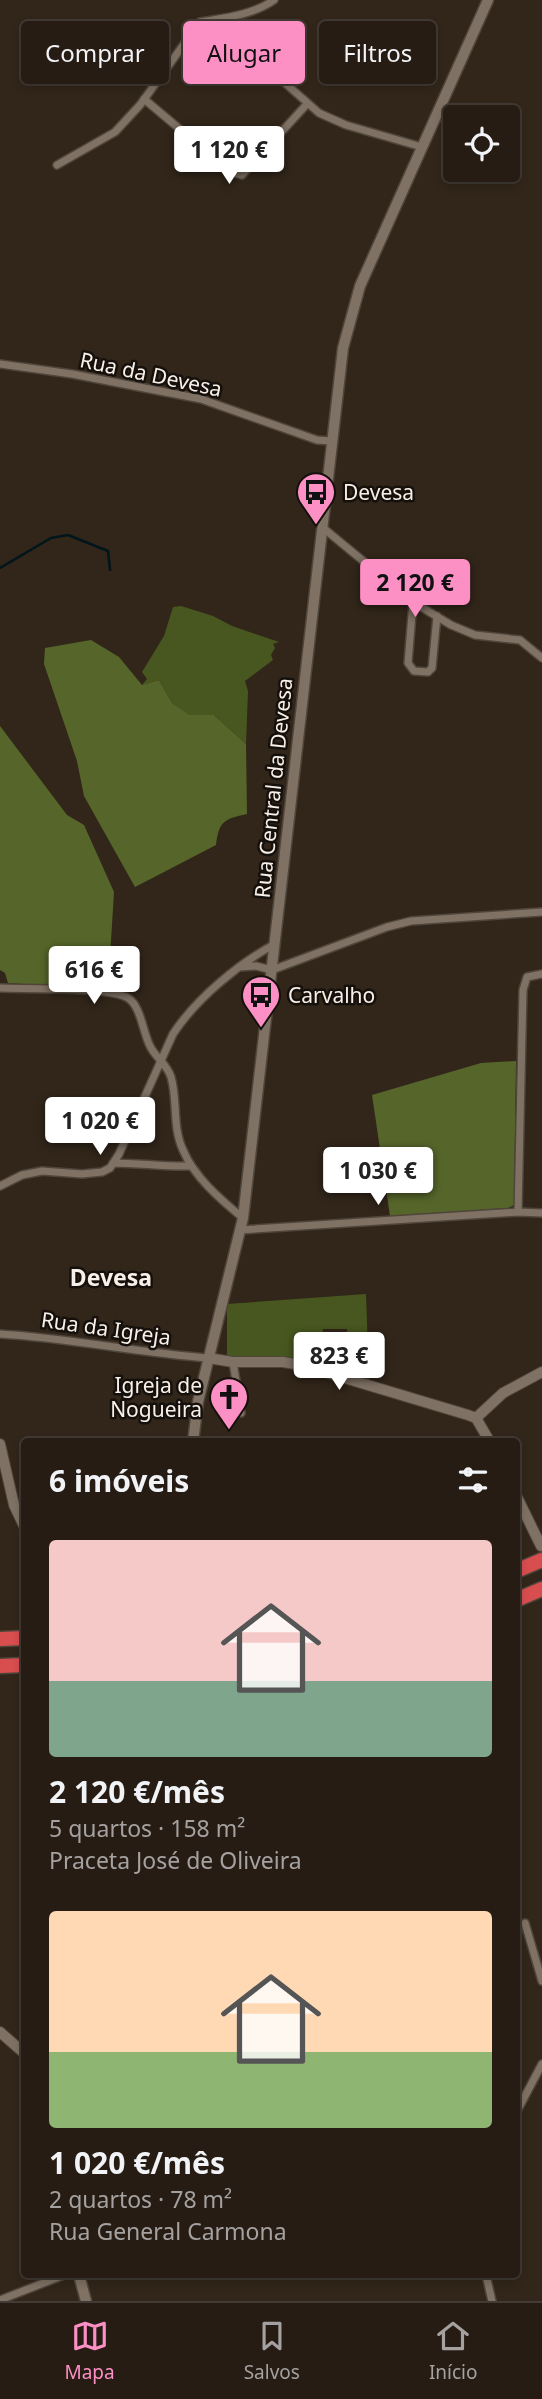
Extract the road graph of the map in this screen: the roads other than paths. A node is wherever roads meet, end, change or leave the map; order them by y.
1 (274, 0) edge
2 (488, 0) edge
3 (220, 19) junction
4 (144, 99) junction
5 (307, 104) junction
6 (422, 147) junction
7 (57, 164) dead end
8 (0, 364) edge
9 (331, 441) junction
10 (321, 527) junction
11 (414, 602) junction
12 (437, 616) junction
13 (542, 658) edge
14 (542, 912) edge
15 (275, 944) junction
16 (239, 967) junction
17 (272, 970) junction
18 (542, 974) edge
19 (0, 988) edge
20 (161, 1059) junction
21 (113, 1163) junction
22 (191, 1166) junction
23 (0, 1186) edge
24 (519, 1212) junction
25 (542, 1213) edge
26 (243, 1218) junction
27 (240, 1230) junction
28 (0, 1334) edge
29 (208, 1358) junction
30 (233, 1362) junction
31 (542, 1372) edge
32 (241, 1413) dead end
33 (476, 1418) junction
34 (194, 1438) edge
35 (488, 1438) edge
36 (0, 1444) edge
37 (520, 1503) edge
38 (21, 1520) edge
39 (541, 1546) edge
40 (542, 1560) edge
41 (520, 1569) edge
42 (542, 1590) edge
43 (520, 1598) edge
44 (21, 1638) edge
45 (0, 1639) edge
46 (21, 1665) edge
47 (0, 1666) edge
48 (525, 1923) dead end
49 (542, 1981) edge
50 (0, 2032) edge
51 (21, 2050) edge
52 (542, 2064) edge
53 (520, 2105) edge
54 (56, 2278) edge
55 (80, 2278) edge
56 (487, 2278) edge
57 (0, 2300) edge
58 (86, 2301) edge
59 (492, 2301) edge

1 - 3 street
2 - 6 main road, Rua Central da Devesa
3 - 4 street
3 - 5 street
4 - 5 street
4 - 7 street
5 - 6 street
6 - 9 main road, Rua Central da Devesa
8 - 9 street, Rua da Devesa
9 - 10 main road, Rua Central da Devesa
10 - 11 street
10 - 15 main road, Rua Central da Devesa
11 - 12 street
11 - 12 street
12 - 13 street
14 - 17 street
15 - 16 street
15 - 17 main road, Rua Central da Devesa
16 - 17 street
16 - 20 street
17 - 26 main road, Rua Central da Devesa
18 - 24 street
19 - 20 street
20 - 21 street
20 - 22 street
21 - 22 street
21 - 23 street
22 - 26 street
24 - 25 street
24 - 27 street
26 - 27 main road, Rua Central da Devesa
27 - 29 main road, Rua Central da Devesa
28 - 29 street, Rua da Igreja
29 - 30 street
29 - 34 main road, Rua Central da Devesa
30 - 32 street
30 - 33 street
31 - 33 street
33 - 35 street
36 - 38 street
37 - 39 street
40 - 41 highway
42 - 43 highway
44 - 45 highway
46 - 47 highway
48 - 49 street
50 - 51 street
52 - 53 street
54 - 57 street
55 - 58 main road
56 - 59 street

